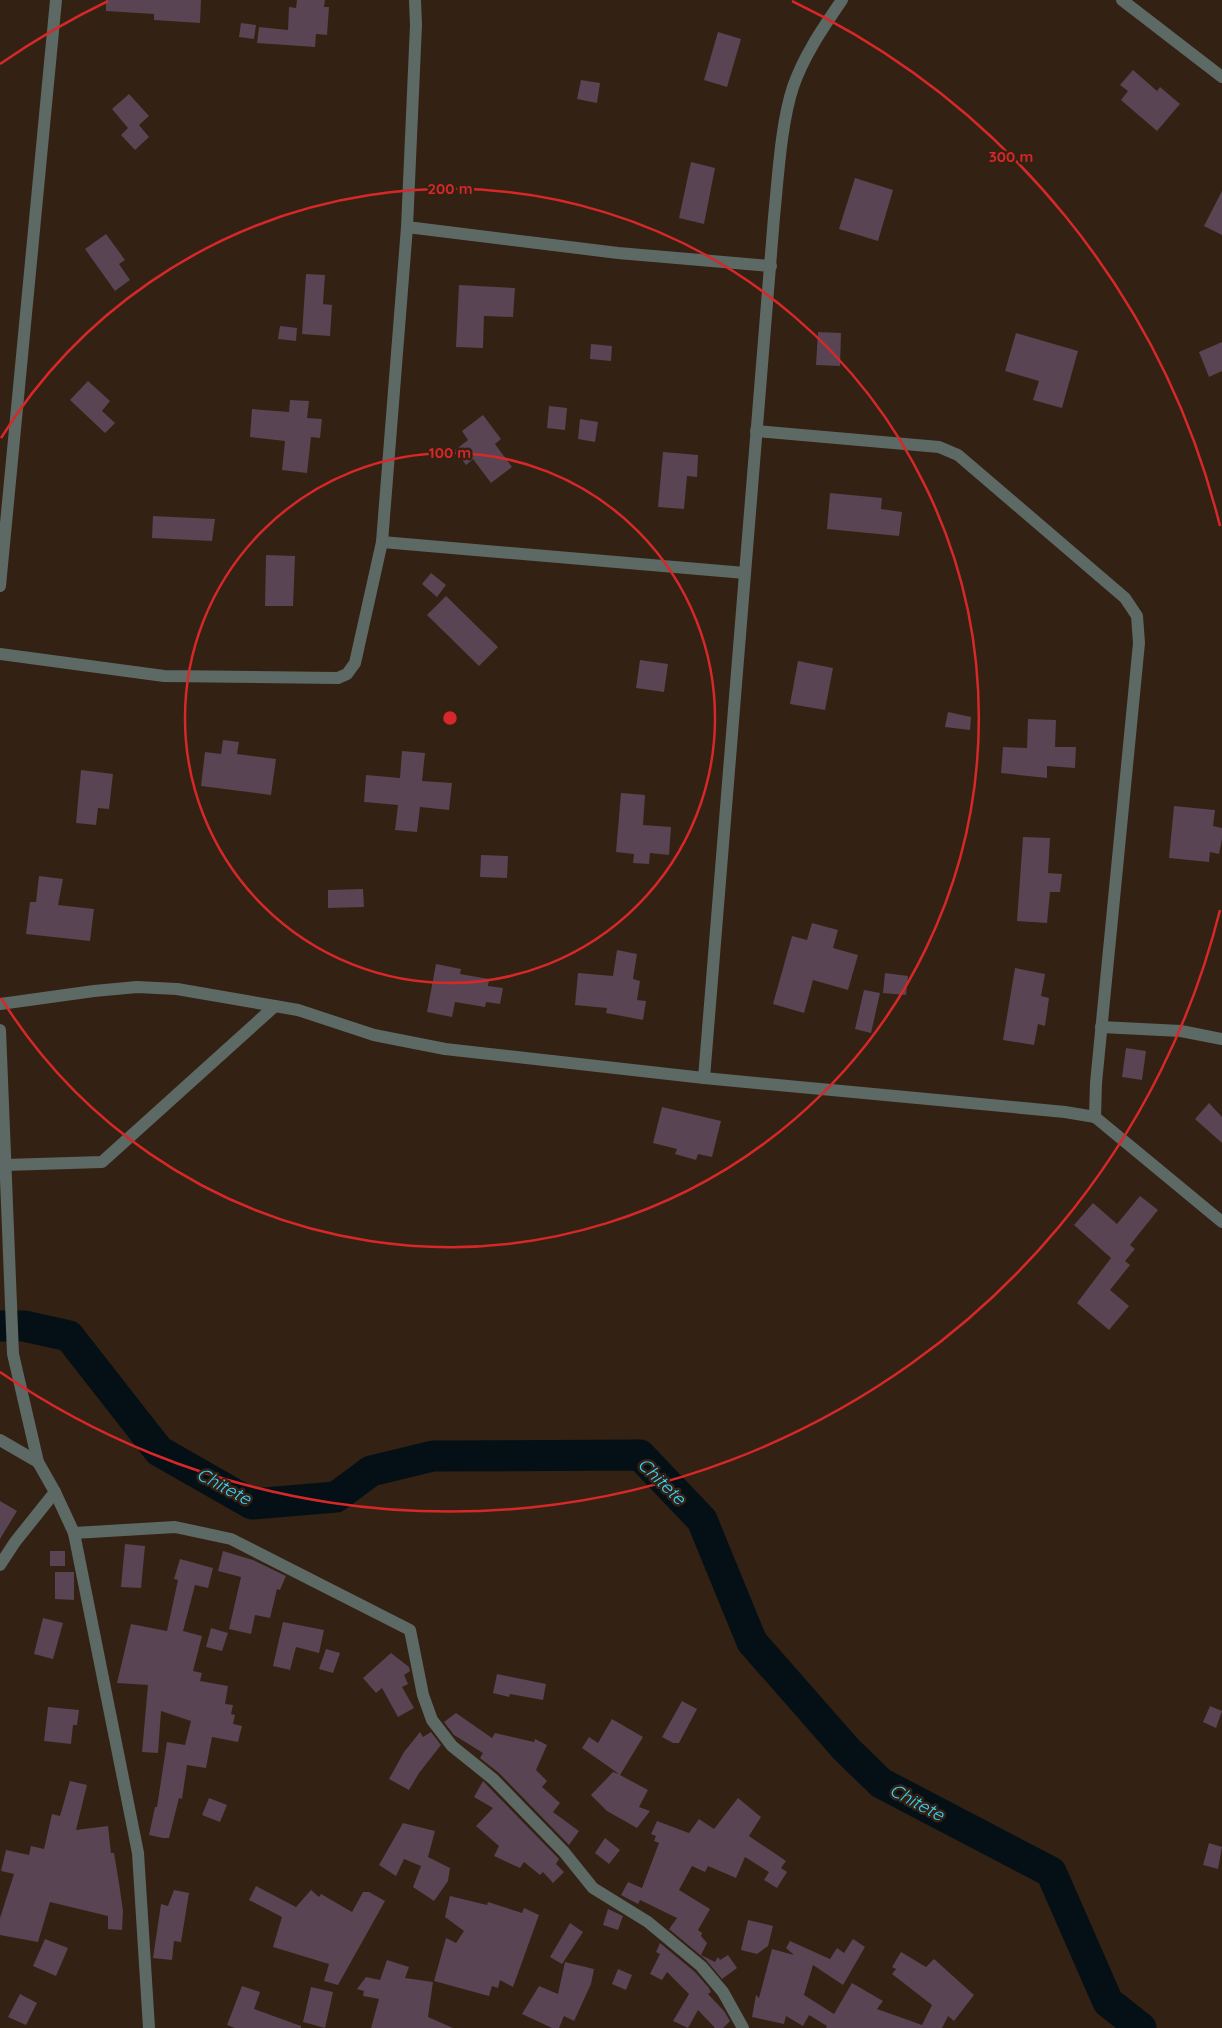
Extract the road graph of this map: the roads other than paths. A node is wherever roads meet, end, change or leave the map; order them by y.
1 (56, 0) edge
2 (415, 0) edge
3 (842, 0) edge
4 (1122, 0) edge
5 (1222, 77) edge
6 (407, 227) junction
7 (771, 266) junction
8 (756, 430) junction
9 (382, 542) junction
10 (745, 572) junction
11 (0, 586) edge
12 (0, 654) edge
13 (0, 1004) edge
14 (275, 1006) junction
15 (1101, 1027) junction
16 (0, 1030) edge
17 (1222, 1039) edge
18 (704, 1078) junction
19 (1095, 1117) junction
20 (5, 1165) junction
21 (1222, 1222) edge
22 (0, 1440) edge
23 (38, 1462) junction
24 (55, 1492) junction
25 (74, 1533) junction
26 (0, 1565) edge
27 (149, 2028) edge
28 (743, 2028) edge

1 - 11 street
2 - 6 street
3 - 7 street
4 - 5 street
6 - 7 street
6 - 9 street
7 - 8 street
8 - 10 street
8 - 15 street
9 - 10 street
9 - 12 street
10 - 18 street
13 - 14 street
14 - 18 street
14 - 20 street
15 - 17 street
15 - 19 street
16 - 20 street
18 - 19 street
19 - 21 street
20 - 23 street
22 - 23 street
23 - 24 street
24 - 25 street
24 - 26 street
25 - 27 street
25 - 28 street

